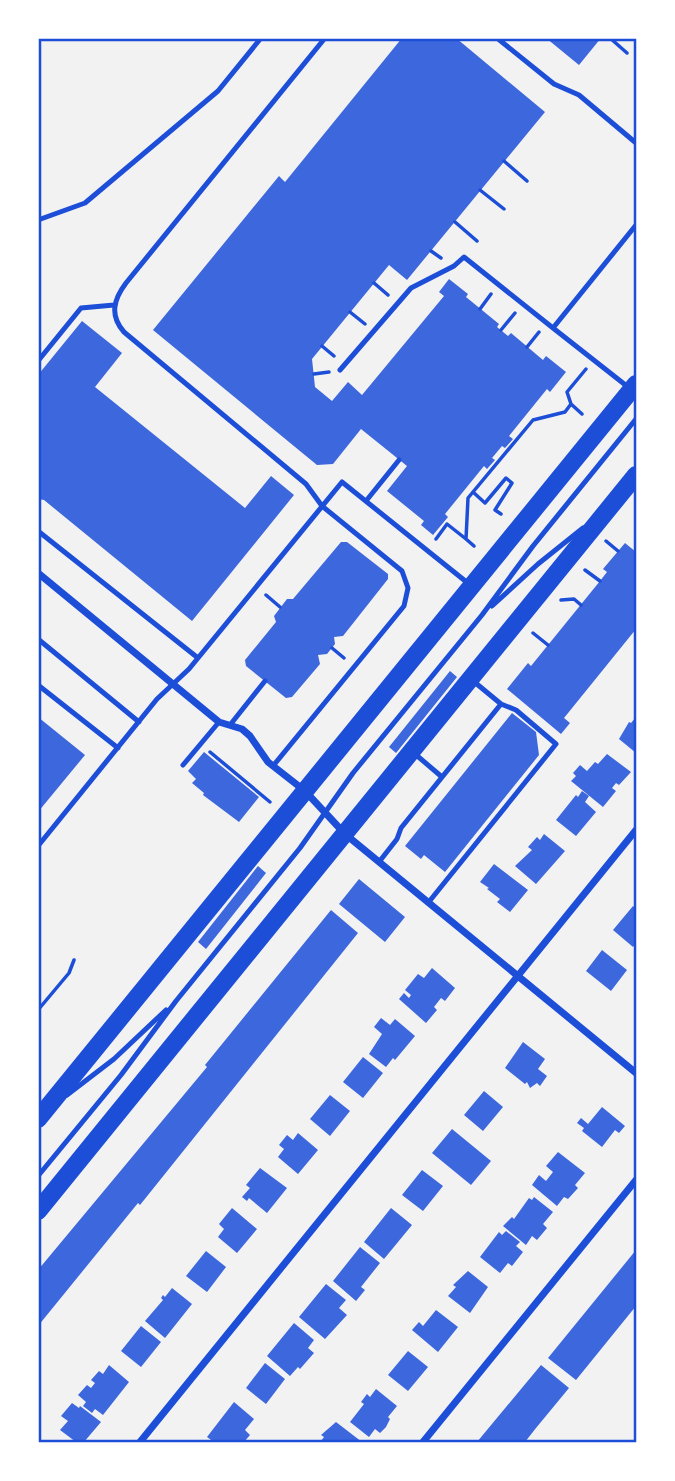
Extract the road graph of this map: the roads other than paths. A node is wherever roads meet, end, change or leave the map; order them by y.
1 (261, 38) edge
2 (325, 38) edge
3 (497, 38) edge
4 (636, 143) edge
5 (38, 220) edge
6 (636, 225) edge
7 (114, 305) junction
8 (554, 328) junction
9 (38, 361) edge
10 (340, 370) dead end
11 (634, 387) edge
12 (636, 419) edge
13 (399, 460) dead end
14 (636, 475) edge
15 (366, 501) junction
16 (612, 505) junction
17 (322, 506) junction
18 (38, 531) edge
19 (39, 575) edge
20 (471, 586) junction
21 (482, 615) junction
22 (38, 639) edge
23 (198, 658) junction
24 (471, 679) junction
25 (265, 681) dead end
26 (174, 684) junction
27 (38, 685) edge
28 (501, 704) junction
29 (139, 722) junction
30 (219, 722) junction
31 (230, 725) junction
32 (118, 748) junction
33 (412, 752) junction
34 (183, 765) dead end
35 (273, 766) junction
36 (442, 777) junction
37 (305, 791) junction
38 (325, 813) junction
39 (636, 830) edge
40 (345, 834) junction
41 (38, 846) edge
42 (379, 862) junction
43 (428, 902) junction
44 (517, 976) junction
45 (176, 1001) junction
46 (636, 1073) edge
47 (39, 1118) edge
48 (38, 1176) edge
49 (636, 1180) edge
50 (38, 1211) edge
51 (140, 1443) edge
52 (423, 1443) edge

1 - 5 lane
2 - 7 lane
3 - 4 lane
6 - 8 lane
7 - 9 lane
7 - 17 lane
8 - 10 lane
8 - 11 lane
11 - 20 main road
12 - 21 lane
13 - 15 lane
14 - 16 main road
15 - 17 lane
15 - 20 lane
16 - 21 lane
16 - 24 main road
17 - 23 lane
17 - 35 lane
18 - 23 lane
19 - 26 street
20 - 37 main road
21 - 38 lane
22 - 29 lane
23 - 26 lane
24 - 28 lane
24 - 33 main road
25 - 31 lane
26 - 29 lane
26 - 30 street
27 - 32 lane
28 - 36 lane
28 - 43 lane
29 - 32 lane
30 - 31 street
30 - 34 lane
31 - 35 street
32 - 41 lane
33 - 36 lane
33 - 40 main road
35 - 37 street
36 - 42 lane
37 - 38 street
37 - 47 main road
38 - 40 street
38 - 45 lane
39 - 44 street
40 - 42 street
40 - 50 main road
42 - 43 street
43 - 44 street
44 - 46 street
44 - 51 street
45 - 47 lane
45 - 48 lane
49 - 52 street

